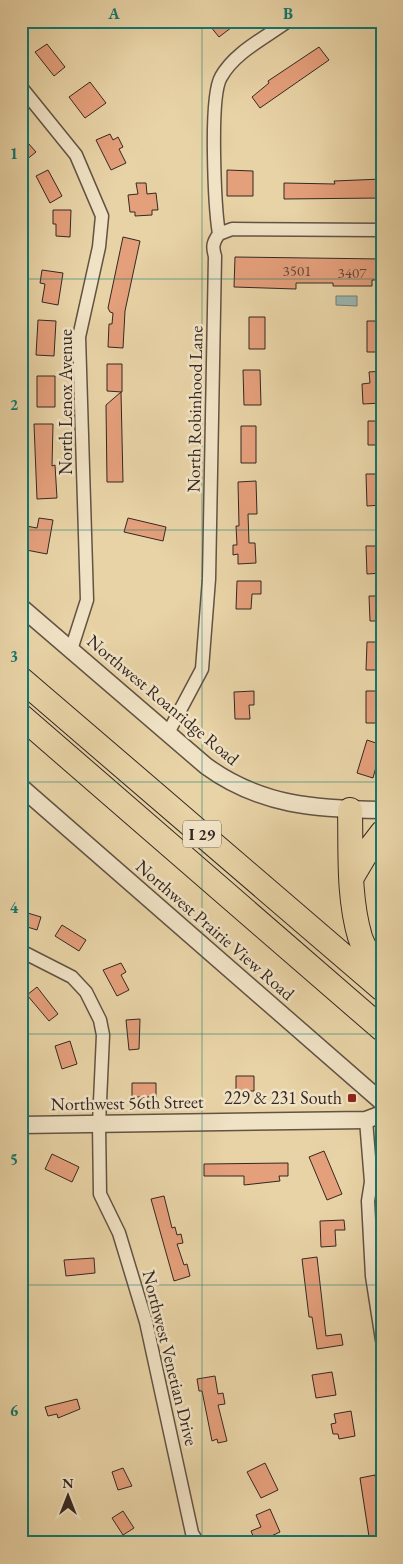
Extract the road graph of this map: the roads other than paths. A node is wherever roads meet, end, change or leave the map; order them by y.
1 (288, 21) edge
2 (21, 87) edge
3 (382, 230) edge
4 (219, 234) junction
5 (21, 607) edge
6 (71, 650) junction
7 (21, 679) edge
8 (21, 716) edge
9 (168, 734) junction
10 (21, 787) edge
11 (350, 810) junction
12 (382, 810) edge
13 (382, 833) edge
14 (351, 879) junction
15 (21, 951) edge
16 (382, 978) edge
17 (382, 989) edge
18 (382, 1029) edge
19 (382, 1102) edge
20 (382, 1114) edge
21 (366, 1120) junction
22 (99, 1124) junction
23 (21, 1125) edge
24 (376, 1183) edge
25 (382, 1340) edge
26 (198, 1543) edge

1 - 4 street, North Robinhood Lane
2 - 6 street, North Lenox Avenue
3 - 4 street
4 - 9 street, North Robinhood Lane
5 - 6 street, Northwest Roanridge Road
6 - 9 street, Northwest Roanridge Road
7 - 17 highway, I 29
8 - 18 highway, I 29
9 - 11 street, Northwest Roanridge Road
10 - 19 street, Northwest Prairie View Road
11 - 12 street, Northwest Roanridge Road
11 - 14 highway
13 - 14 highway
14 - 16 highway
15 - 22 street
20 - 21 street, Northwest 56th Street
21 - 22 street, Northwest 56th Street
21 - 24 street
22 - 23 street, Northwest 56th Street
22 - 26 street, Northwest Venetian Drive
24 - 25 street

